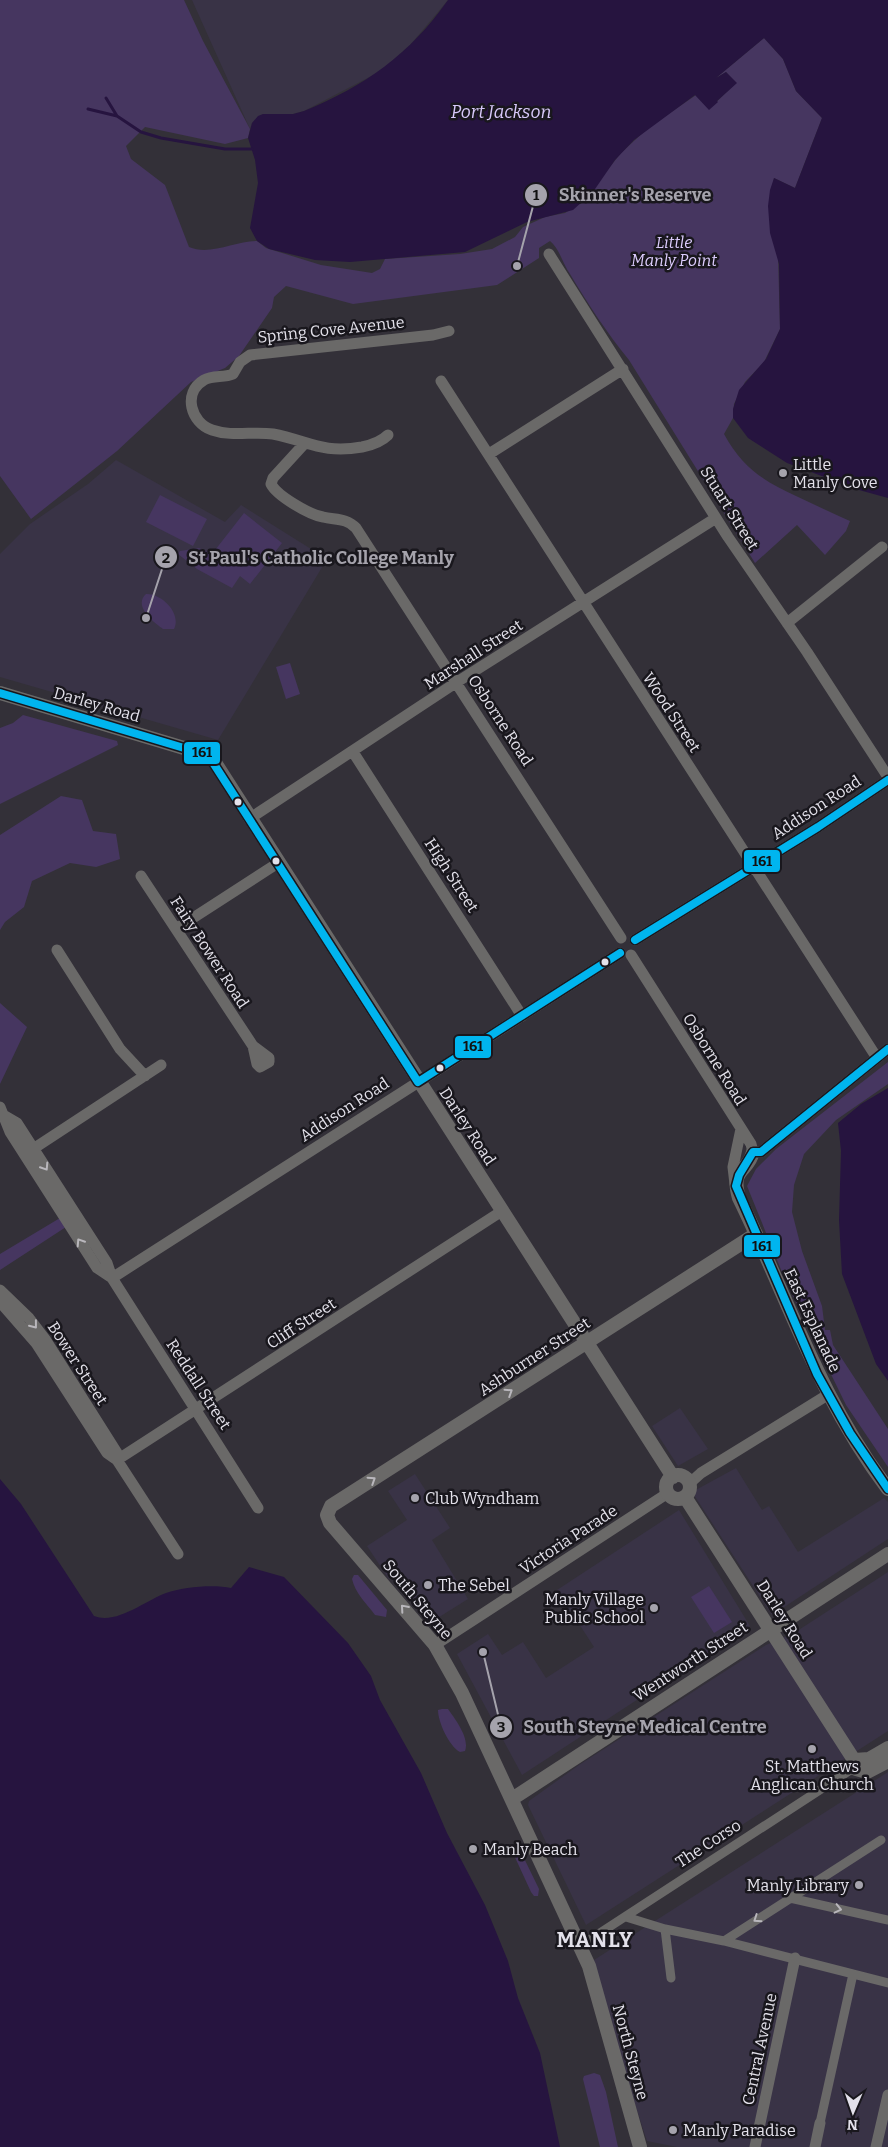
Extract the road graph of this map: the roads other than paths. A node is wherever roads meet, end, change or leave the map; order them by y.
1 (549, 254) dead end
2 (449, 331) dead end
3 (623, 369) junction
4 (441, 381) dead end
5 (388, 435) dead end
6 (304, 443) junction
7 (488, 454) junction
8 (716, 518) junction
9 (882, 548) dead end
10 (584, 602) junction
11 (787, 623) junction
12 (457, 682) junction
13 (0, 693) edge
14 (353, 752) junction
15 (888, 778) edge
16 (249, 819) junction
17 (278, 863) junction
18 (754, 866) junction
19 (141, 876) dead end
20 (176, 929) junction
21 (621, 938) junction
22 (635, 940) junction
23 (57, 950) dead end
24 (626, 954) junction
25 (522, 1016) junction
26 (253, 1046) dead end
27 (888, 1049) edge
28 (877, 1058) junction
29 (161, 1065) dead end
30 (145, 1076) junction
31 (418, 1082) junction
32 (2, 1115) edge
33 (741, 1129) junction
34 (33, 1149) junction
35 (753, 1152) junction
36 (736, 1186) junction
37 (502, 1211) junction
38 (756, 1234) junction
39 (112, 1278) junction
40 (0, 1290) edge
41 (0, 1302) edge
42 (586, 1344) junction
43 (828, 1394) junction
44 (197, 1410) junction
45 (117, 1460) junction
46 (673, 1476) junction
47 (690, 1483) junction
48 (888, 1489) edge
49 (668, 1494) junction
50 (685, 1497) junction
51 (331, 1506) joint
52 (258, 1508) dead end
53 (178, 1554) dead end
54 (888, 1554) edge
55 (771, 1630) junction
56 (435, 1645) junction
57 (888, 1748) edge
58 (888, 1761) edge
59 (855, 1764) junction
60 (512, 1799) junction
61 (881, 1840) dead end
62 (790, 1898) junction
63 (626, 1917) junction
64 (888, 1920) edge
65 (665, 1929) junction
66 (724, 1941) junction
67 (580, 1946) junction
68 (795, 1958) junction
69 (589, 1966) joint
70 (854, 1974) junction
71 (672, 1978) dead end
72 (888, 1983) edge
73 (888, 2095) edge
74 (820, 2123) joint
75 (640, 2147) edge
76 (754, 2147) edge
77 (815, 2147) edge
78 (876, 2147) edge

1 - 3 street, Stuart Street
2 - 6 street, Spring Cove Avenue
3 - 7 street
3 - 8 street, Stuart Street
4 - 7 street, Wood Street
5 - 6 street, Spring Cove Avenue
6 - 12 street, Osborne Road
7 - 10 street, Wood Street
8 - 10 street, Marshall Street
8 - 11 street, Stuart Street
9 - 11 street
10 - 12 street, Marshall Street
10 - 18 street, Wood Street
11 - 15 street, Stuart Street
12 - 14 street, Marshall Street
12 - 21 street, Osborne Road
13 - 16 street, Darley Road
14 - 16 street, Marshall Street
14 - 25 street, High Street
15 - 18 street, Addison Road
16 - 17 street, Darley Road
17 - 20 street
17 - 31 street, Darley Road
18 - 22 street, Addison Road
18 - 28 street, Wood Street
19 - 20 street, Fairy Bower Road
20 - 26 street, Fairy Bower Road
21 - 22 street
21 - 24 street
22 - 24 street
23 - 30 street
24 - 25 street, Addison Road
24 - 33 street, Osborne Road
25 - 31 street, Addison Road
27 - 28 street
28 - 35 street
29 - 30 street
30 - 34 street
31 - 37 street, Darley Road
31 - 39 street, Addison Road
32 - 34 street, Reddall Street
39 -> 32 street, Reddall Street
33 - 35 street, Osborne Road
33 - 36 street, Osborne Road
34 -> 39 street, Reddall Street
35 - 36 street
36 - 38 street, East Esplanade
37 - 42 street, Darley Road
37 - 44 street, Cliff Street
38 - 42 street, Ashburner Street
38 - 43 street, East Esplanade
39 - 44 street, Reddall Street
40 -> 45 street, Bower Street
41 - 45 street, Bower Street
42 - 46 street, Darley Road
51 -> 42 street, Ashburner Street
43 - 47 street
43 - 48 street, East Esplanade
44 - 45 street, Cliff Street
44 - 52 street, Reddall Street
45 - 53 street, Bower Street
46 - 47 street
46 - 49 street
47 - 50 street
49 - 50 street
49 - 56 street, Victoria Parade
50 - 55 street, Darley Road
56 -> 51 street, South Steyne
54 - 55 street, Wentworth Street
55 - 59 street, Darley Road
55 - 60 street, Wentworth Street
56 - 60 street, South Steyne
57 - 59 street, The Corso
58 - 59 street, The Corso
59 - 63 street, The Corso
60 - 67 street, South Steyne
61 - 62 street
62 -> 64 street
62 -> 66 street
63 - 65 street
63 - 67 street, The Corso
65 - 66 street
65 - 71 street
66 - 68 street
67 - 69 street, South Steyne
68 - 70 street
68 - 76 street, Central Avenue
69 - 75 street, North Steyne
70 - 72 street
70 - 74 street
73 - 78 street
74 - 77 street

